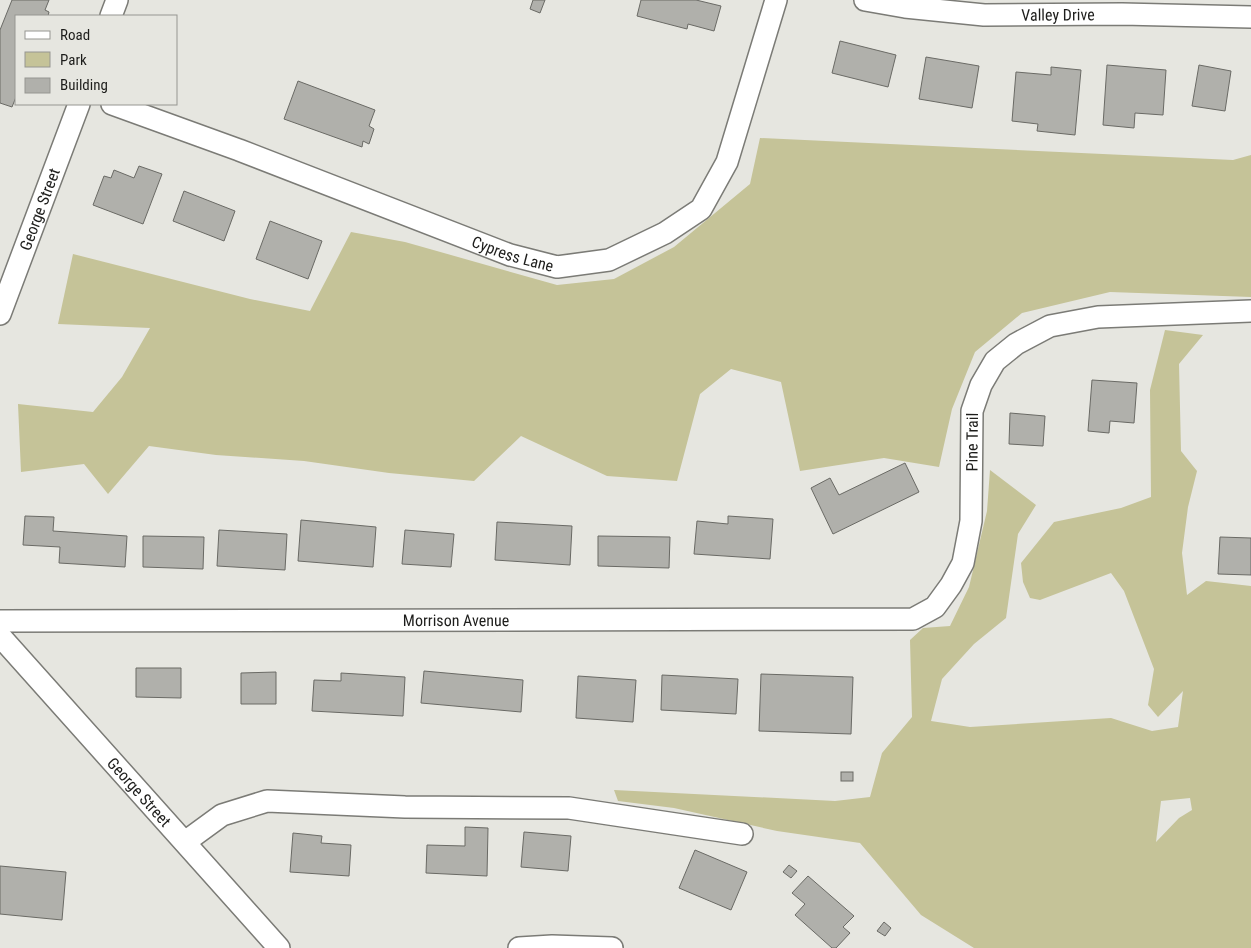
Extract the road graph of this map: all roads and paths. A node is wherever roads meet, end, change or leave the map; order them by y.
1 (117, 0) edge
2 (776, 0) edge
3 (865, 0) edge
4 (111, 15) edge
5 (1251, 17) edge
6 (80, 105) edge
7 (115, 105) edge
8 (1251, 311) edge
9 (0, 314) edge
10 (913, 619) joint
11 (0, 621) edge
12 (0, 636) edge
13 (742, 834) dead end
14 (185, 842) junction
15 (279, 948) edge
16 (519, 948) edge
17 (612, 948) edge

1 - 4 street
2 - 7 street, Cypress Lane
3 - 5 street, Valley Drive
6 - 9 street, George Street
8 - 10 street, Pine Trail
10 - 11 street, Morrison Avenue
12 - 14 street, George Street
13 - 14 street
14 - 15 street, George Street
16 - 17 street

